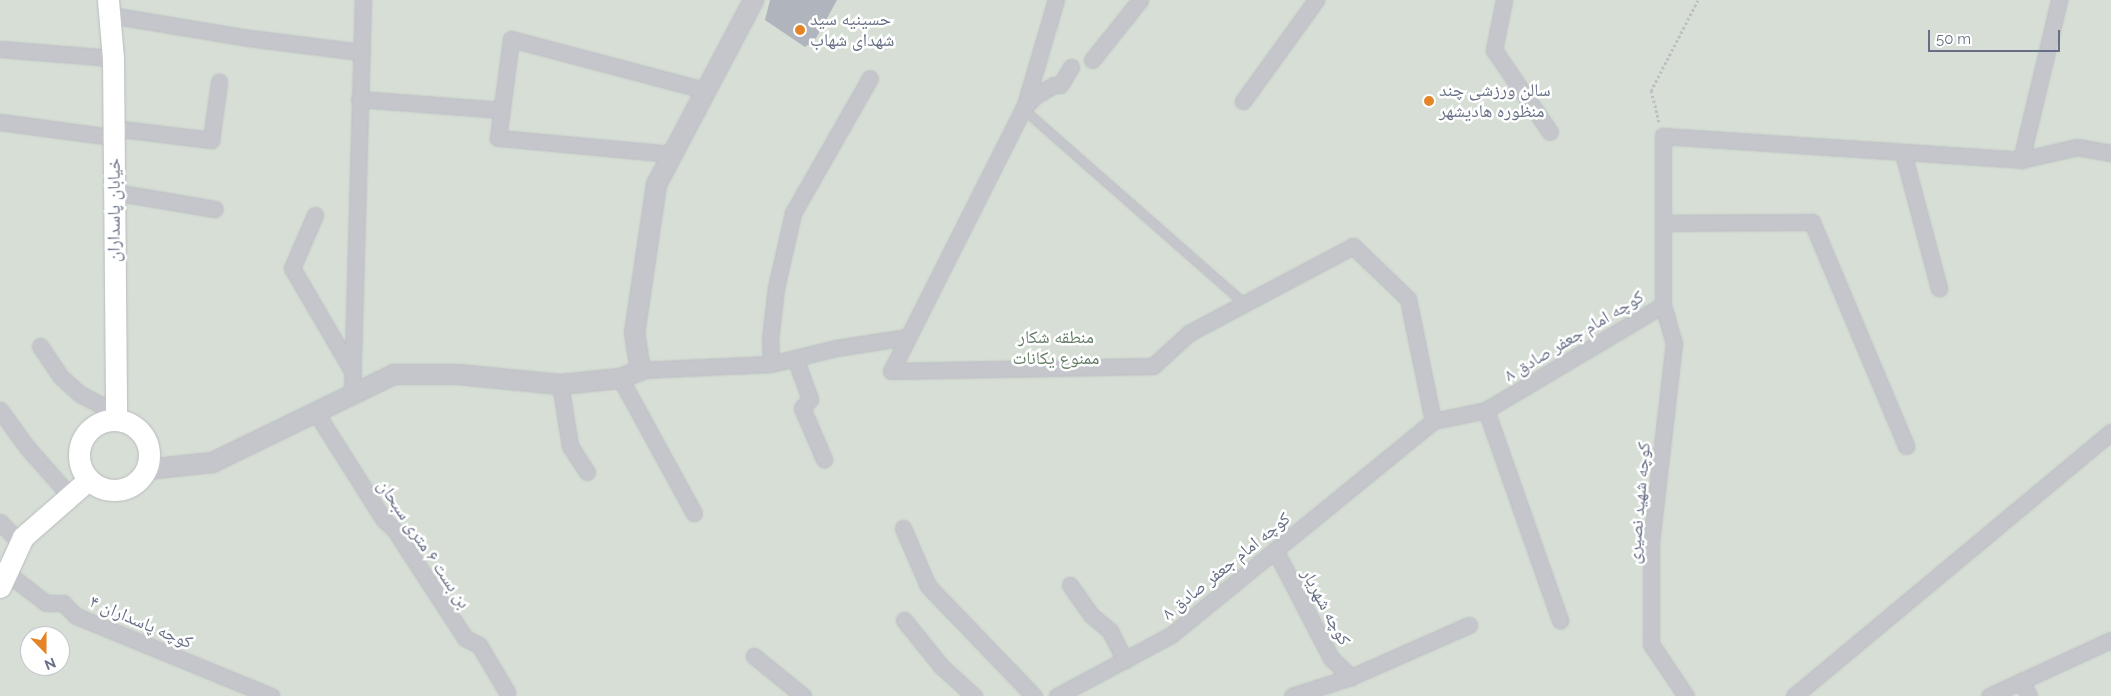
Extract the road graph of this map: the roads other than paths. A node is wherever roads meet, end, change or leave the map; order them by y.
1 (363, 0) edge
2 (752, 0) edge
3 (1056, 0) edge
4 (1140, 0) edge
5 (1316, 0) edge
6 (1504, 0) edge
7 (2059, 0) edge
8 (108, 7) edge
9 (0, 49) edge
10 (360, 52) junction
11 (113, 58) junction
12 (1092, 60) dead end
13 (1070, 67) dead end
14 (870, 78) dead end
15 (219, 82) dead end
16 (704, 90) junction
17 (359, 99) junction
18 (1243, 101) dead end
19 (1023, 109) junction
20 (502, 110) junction
21 (0, 122) edge
22 (113, 132) junction
23 (1550, 132) dead end
24 (1903, 153) junction
25 (2111, 153) edge
26 (672, 154) junction
27 (2021, 160) junction
28 (114, 192) junction
29 (215, 209) dead end
30 (315, 214) dead end
31 (1663, 223) junction
32 (1939, 288) dead end
33 (1243, 302) junction
34 (1663, 305) junction
35 (908, 337) junction
36 (40, 346) dead end
37 (795, 358) junction
38 (771, 364) junction
39 (352, 369) junction
40 (640, 370) junction
41 (620, 378) junction
42 (560, 384) junction
43 (352, 392) junction
44 (0, 410) edge
45 (1486, 410) junction
46 (315, 411) junction
47 (116, 417) junction
48 (1433, 421) junction
49 (2111, 432) edge
50 (1906, 446) dead end
51 (824, 459) dead end
52 (146, 469) junction
53 (587, 472) dead end
54 (88, 480) junction
55 (70, 496) junction
56 (694, 513) dead end
57 (0, 522) edge
58 (903, 528) dead end
59 (20, 542) junction
60 (1275, 550) junction
61 (3, 580) edge
62 (1070, 586) dead end
63 (904, 620) dead end
64 (1560, 620) dead end
65 (1469, 625) dead end
66 (2111, 640) edge
67 (754, 656) dead end
68 (1125, 660) junction
69 (1351, 677) junction
70 (2021, 680) junction
71 (507, 692) dead end
72 (271, 696) edge
73 (803, 696) edge
74 (974, 696) edge
75 (1034, 696) edge
76 (1057, 696) edge
77 (1292, 696) edge
78 (1686, 696) edge
79 (1794, 696) edge
80 (1990, 696) edge
81 (2029, 696) edge

1 - 10 street
2 - 16 street
3 - 19 street
4 - 12 street
5 - 18 street
6 - 23 street
7 - 27 street
8 - 10 street
8 - 11 main road, خیابان پاسداران
9 - 11 street
10 - 17 street
11 - 22 main road, خیابان پاسداران
13 - 19 street
14 - 38 street
15 - 22 street
16 - 20 street
16 - 26 street
17 - 20 street
17 - 39 street
19 - 33 lane
19 - 35 street
20 - 26 street
21 - 22 street
22 - 28 main road, خیابان پاسداران
24 - 27 street
24 - 31 street, کوچه امام جعفر صادق ۸
24 - 32 street
25 - 27 street
26 - 40 street
28 - 29 street
28 - 47 main road, خیابان پاسداران
30 - 39 street
31 - 34 street, کوچه امام جعفر صادق ۸
31 - 50 street
33 - 35 street
33 - 48 street
34 - 45 street, کوچه امام جعفر صادق ۸
34 - 78 street, کوچه شهید نصیری
35 - 37 street
36 - 47 street
37 - 38 street
37 - 51 street
38 - 40 street
39 - 43 street
40 - 41 street
41 - 42 street
41 - 56 street
42 - 43 street
42 - 53 street
43 - 46 street
44 - 55 street
45 - 48 street, کوچه امام جعفر صادق ۸
45 - 64 street
46 - 52 street
46 - 71 street, بن بست ۶ متری سبحان
47 - 52 main road
47 - 54 main road
48 - 60 street, کوچه امام جعفر صادق ۸
49 - 79 street
52 - 54 main road
54 - 55 main road
55 - 59 main road
57 - 59 street
58 - 75 street
59 - 61 main road
60 - 68 street, کوچه امام جعفر صادق ۸
60 - 69 street, کوچه شهریار
61 - 72 street, کوچه پاسداران ۴
62 - 68 street
63 - 74 street
65 - 69 street
66 - 70 street
67 - 73 street
68 - 76 street, کوچه امام جعفر صادق ۸
69 - 77 street
70 - 80 street
70 - 81 street

